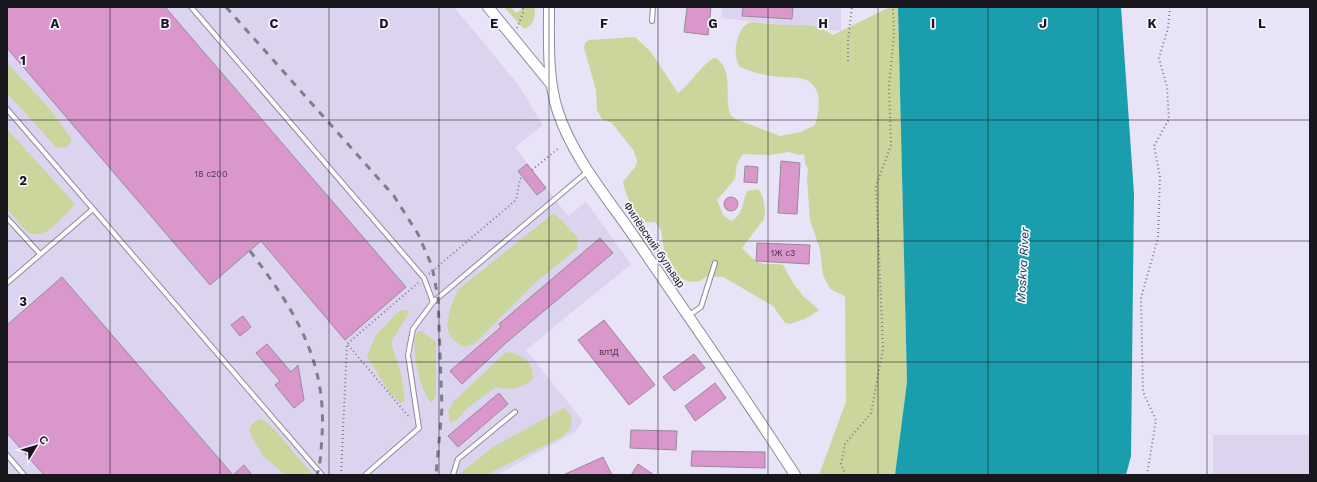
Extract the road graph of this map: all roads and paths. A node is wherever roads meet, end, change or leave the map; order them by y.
1 (191, 7) edge
2 (488, 7) edge
3 (523, 7) edge
4 (549, 7) edge
5 (653, 7) edge
6 (852, 7) edge
7 (893, 7) edge
8 (1170, 7) edge
9 (652, 20) dead end
10 (516, 29) dead end
11 (848, 61) dead end
12 (551, 84) junction
13 (7, 109) edge
14 (559, 148) dead end
15 (532, 170) dead end
16 (589, 171) junction
17 (523, 177) dead end
18 (93, 209) junction
19 (7, 218) edge
20 (40, 254) junction
21 (716, 263) dead end
22 (424, 278) junction
23 (7, 283) edge
24 (434, 302) junction
25 (688, 316) junction
26 (347, 344) junction
27 (515, 412) dead end
28 (419, 428) junction
29 (7, 455) edge
30 (24, 475) edge
31 (322, 475) edge
32 (341, 475) edge
33 (365, 475) edge
34 (453, 475) edge
35 (795, 475) edge
36 (846, 475) edge
37 (1147, 475) edge

1 - 22 lane
2 - 12 street
3 - 10 path
4 - 12 street, Филёвский бульвар
5 - 9 lane
6 - 11 path
7 - 36 path
8 - 37 path
12 - 16 street, Филёвский бульвар
13 - 18 lane
14 - 15 path
16 - 24 lane
16 - 25 street, Филёвский бульвар
17 - 22 path
18 - 20 lane
18 - 31 lane
19 - 20 lane
20 - 23 lane
21 - 25 lane
22 - 24 lane
22 - 26 path
24 - 28 lane
25 - 35 street, Филёвский бульвар
26 - 28 path
26 - 32 path
27 - 34 lane
28 - 33 lane
29 - 30 lane

